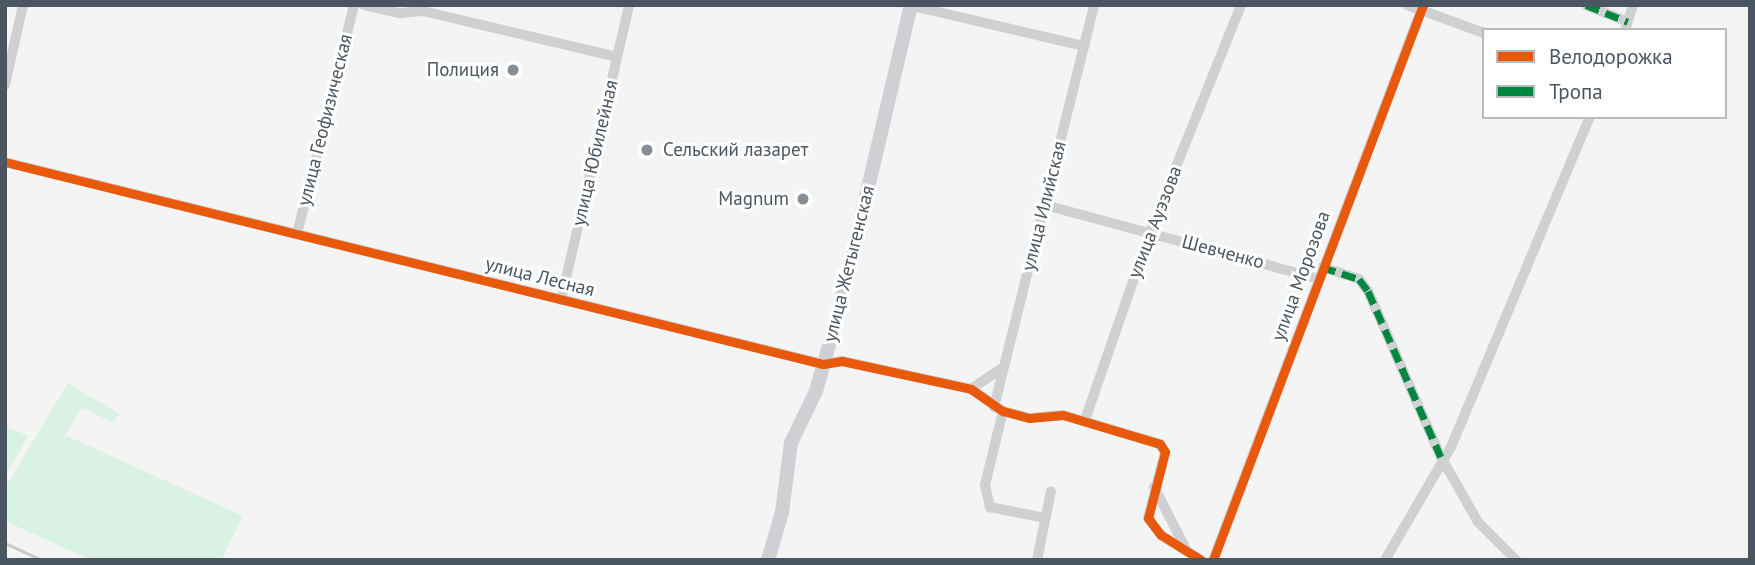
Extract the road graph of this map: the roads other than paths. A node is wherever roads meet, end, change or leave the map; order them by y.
1 (23, 5) edge
2 (354, 5) edge
3 (364, 5) edge
4 (629, 5) edge
5 (1094, 5) edge
6 (1241, 5) edge
7 (1407, 5) edge
8 (1586, 5) edge
9 (1633, 5) edge
10 (910, 6) edge
11 (1422, 8) edge
12 (1626, 26) edge
13 (1482, 32) edge
14 (1084, 46) junction
15 (617, 57) junction
16 (5, 85) edge
17 (1589, 119) edge
18 (5, 162) edge
19 (1045, 205) junction
20 (1150, 232) junction
21 (297, 234) junction
22 (1322, 267) junction
23 (1319, 279) junction
24 (561, 300) junction
25 (823, 364) junction
26 (1002, 368) junction
27 (971, 389) junction
28 (999, 409) junction
29 (1085, 420) junction
30 (1441, 457) junction
31 (1154, 486) junction
32 (1051, 491) dead end
33 (1045, 518) junction
34 (1185, 547) junction
35 (768, 560) edge
36 (1037, 560) edge
37 (1201, 560) edge
38 (1213, 560) edge
39 (1385, 560) edge
40 (1516, 560) edge

1 - 16 street
2 - 21 street, улица Геофизическая
3 - 15 street
4 - 15 street, улица Юбилейная
5 - 14 street, улица Илийская
6 - 20 street, улица Ауэзова
7 - 11 street
8 - 12 street
9 - 12 street
10 - 14 street
10 - 25 main road, улица Жетыгенская
11 - 13 street
11 - 22 street, улица Морозова
14 - 19 street, улица Илийская
15 - 24 street, улица Юбилейная
17 - 30 street
18 - 21 street, улица Лесная
19 - 20 street, Шевченко
19 - 26 street, улица Илийская
20 - 23 street, Шевченко
20 - 29 street, улица Ауэзова
21 - 24 street, улица Лесная
22 - 23 street, улица Морозова
22 - 30 street
23 - 38 street, улица Морозова
24 - 25 street, улица Лесная
25 - 27 street, улица Лесная
25 - 35 main road, улица Жетыгенская
26 - 27 street
26 - 28 street, улица Илийская
27 - 28 street, улица Лесная
28 - 29 street, улица Лесная
28 - 33 street, улица Илийская
29 - 31 street
30 - 39 street
30 - 40 street
31 - 34 street
31 - 34 street
32 - 33 street
33 - 36 street
34 - 37 street

